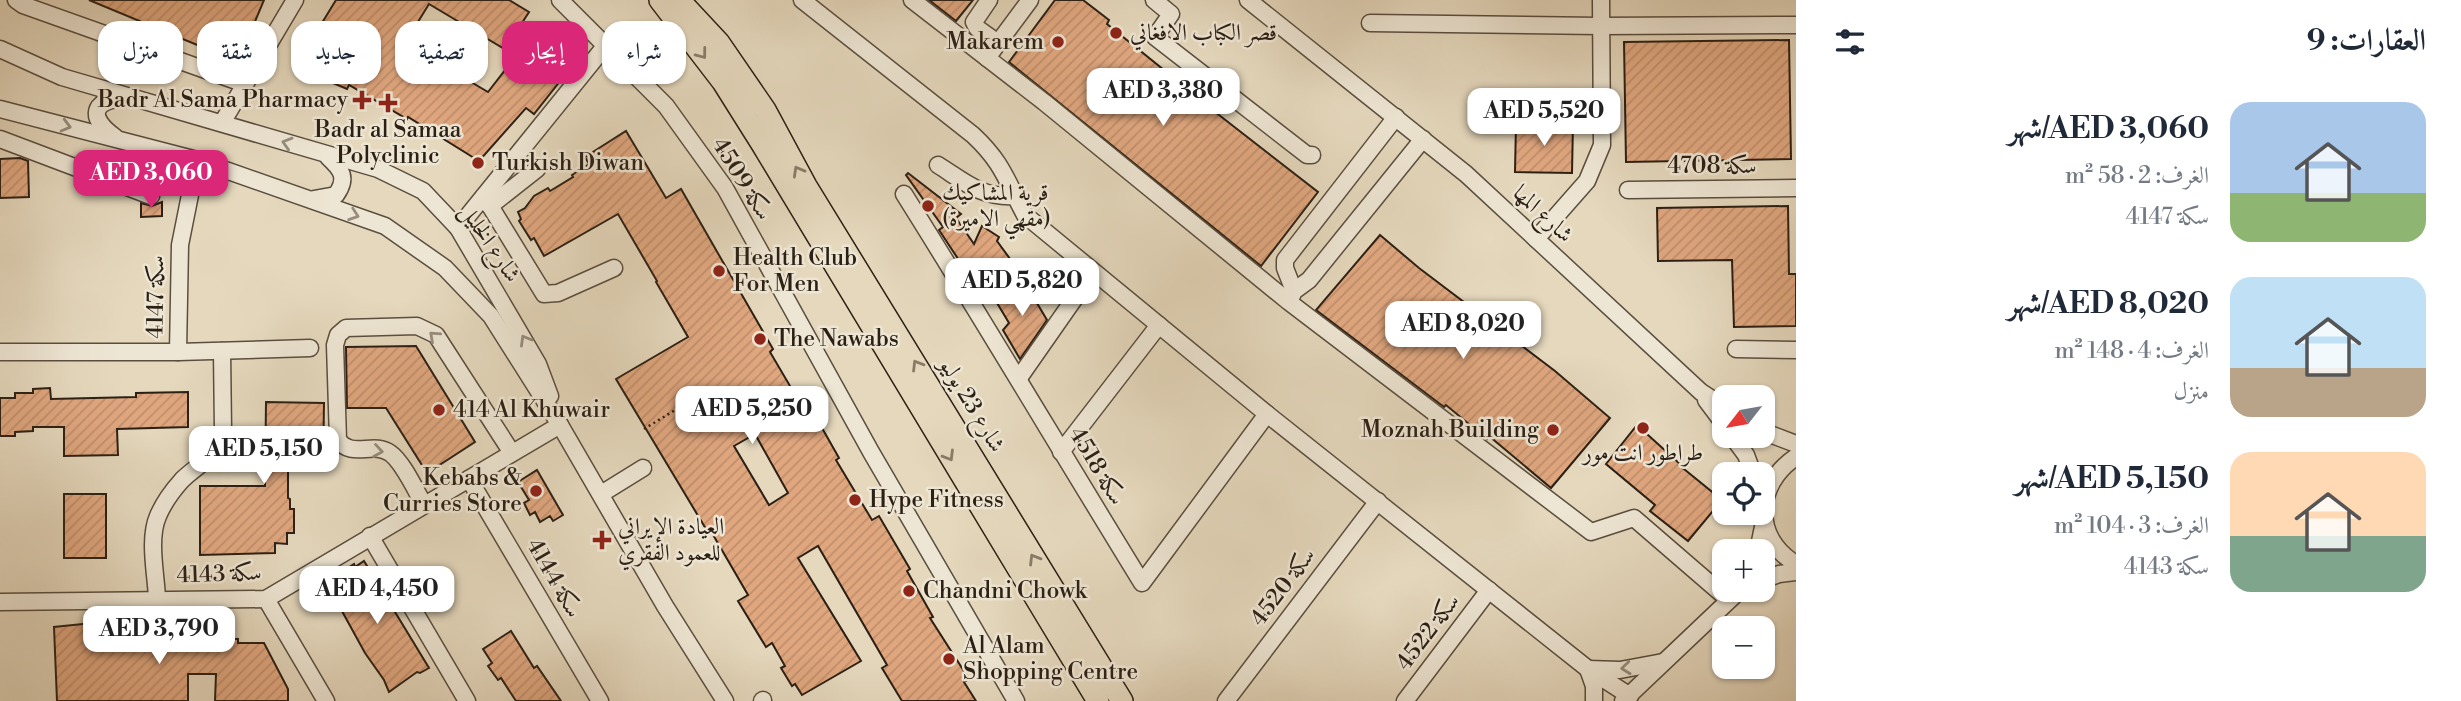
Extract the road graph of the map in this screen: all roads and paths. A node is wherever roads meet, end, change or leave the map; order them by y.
1 (16, 0) edge
2 (295, 0) edge
3 (560, 0) edge
4 (651, 0) edge
5 (660, 0) edge
6 (802, 0) edge
7 (912, 0) edge
8 (989, 0) edge
9 (1030, 0) edge
10 (1154, 0) edge
11 (1249, 0) edge
12 (1601, 0) edge
13 (678, 9) edge
14 (1370, 23) dead end
15 (1796, 25) edge
16 (1600, 26) junction
17 (277, 31) edge
18 (602, 41) edge
19 (998, 43) junction
20 (0, 49) edge
21 (602, 50) edge
22 (987, 58) junction
23 (197, 67) edge
24 (246, 84) edge
25 (644, 84) edge
26 (131, 97) junction
27 (0, 109) edge
28 (1507, 113) dead end
29 (1601, 113) junction
30 (1396, 117) junction
31 (222, 123) junction
32 (0, 139) edge
33 (1423, 139) junction
34 (120, 140) junction
35 (326, 155) junction
36 (1312, 155) dead end
37 (197, 160) junction
38 (938, 165) dead end
39 (537, 169) dead end
40 (1796, 188) edge
41 (1628, 190) dead end
42 (904, 194) dead end
43 (151, 196) dead end
44 (1015, 196) junction
45 (309, 199) junction
46 (487, 201) junction
47 (458, 228) junction
48 (1536, 239) junction
49 (614, 268) dead end
50 (1093, 272) junction
51 (1292, 297) junction
52 (1159, 325) junction
53 (310, 348) dead end
54 (1735, 349) dead end
55 (1796, 350) edge
56 (222, 351) junction
57 (0, 352) edge
58 (178, 352) junction
59 (1019, 377) junction
60 (708, 390) dead end
61 (1701, 392) junction
62 (1712, 399) edge
63 (1712, 407) edge
64 (1267, 414) junction
65 (560, 425) junction
66 (644, 429) dead end
67 (1775, 436) edge
68 (1796, 444) edge
69 (1061, 452) junction
70 (512, 453) junction
71 (1796, 457) edge
72 (643, 468) dead end
73 (1775, 475) edge
74 (469, 479) junction
75 (601, 494) junction
76 (1378, 501) junction
77 (424, 505) junction
78 (1768, 525) edge
79 (370, 536) junction
80 (1796, 565) edge
81 (1796, 572) edge
82 (1775, 575) edge
83 (1712, 578) edge
84 (1489, 590) junction
85 (157, 598) junction
86 (266, 599) junction
87 (0, 602) edge
88 (1727, 602) edge
89 (1663, 662) junction
90 (1588, 669) junction
91 (1627, 698) edge
92 (326, 701) edge
93 (467, 701) edge
94 (600, 701) edge
95 (724, 701) edge
96 (1016, 701) edge
97 (1098, 701) edge
98 (1122, 701) edge
99 (1226, 701) edge
100 (1405, 701) edge
101 (1594, 701) edge

1 - 23 street
2 - 17 street
3 - 18 street, سكة 4509
4 - 13 main road
5 - 13 main road, شارع 23 يوليو
6 - 44 street
7 - 22 street
8 - 19 street
9 - 19 street
10 - 36 street
11 - 30 street, شارع المها
12 - 16 street
13 -> 97 main road, شارع 23 يوليو
98 -> 13 main road, شارع 23 يوليو
14 - 16 street
15 - 16 street
16 - 29 street
19 - 22 street
20 - 26 street, شارع الخليل
21 - 46 street
22 - 51 street
24 - 31 street
25 - 96 street, سكة 4509
26 - 31 street, شارع الخليل
26 - 34 street
27 -> 34 street, شارع الخليل
28 - 29 street
29 - 48 street
30 - 33 street, شارع المها
30 - 51 street
35 -> 31 street, شارع الخليل
32 - 43 street
33 - 48 street, شارع المها
33 - 51 street
34 - 37 street, شارع الخليل
35 - 45 street
35 - 47 street, شارع الخليل
37 - 45 street, شارع الخليل
37 - 58 street, سكة 4147
38 - 44 street
39 - 46 street
40 - 41 street, سكة 4708
42 - 59 street, سكة 4518
44 - 50 street
45 -> 65 street, شارع الخليل
46 - 47 street
46 - 49 street
65 -> 47 street, شارع الخليل
48 - 61 street, شارع المها
50 - 52 street
50 - 59 street
51 - 83 street
52 - 64 street
52 - 69 street
53 - 56 street, سكة 4147
54 - 55 street
56 - 58 street, سكة 4147
56 - 85 street
57 - 58 street, سكة 4147
59 - 69 street, سكة 4518
60 - 66 path
61 - 62 street, شارع المها
61 - 63 street, شارع المها
64 - 69 street, سكة 4518
64 - 76 street
65 - 70 street, سكة 4143
65 - 75 street, شارع الخليل
67 - 68 street
70 - 74 street, سكة 4143
70 -> 77 street
71 - 73 street
72 - 75 street
74 - 77 street, سكة 4143
74 - 94 street, سكة 4144
75 - 95 street, شارع الخليل
76 - 84 street
76 - 99 street, سكة 4520
77 - 79 street, سكة 4143
78 - 80 street
79 - 86 street, سكة 4143
79 - 93 street
81 - 82 street
84 - 90 street
84 - 100 street, سكة 4522
85 - 86 street, سكة 4143
85 - 87 street, سكة 4143
86 - 92 street
88 - 89 street
89 -> 90 street
89 - 91 street
90 - 91 street
90 - 101 street

